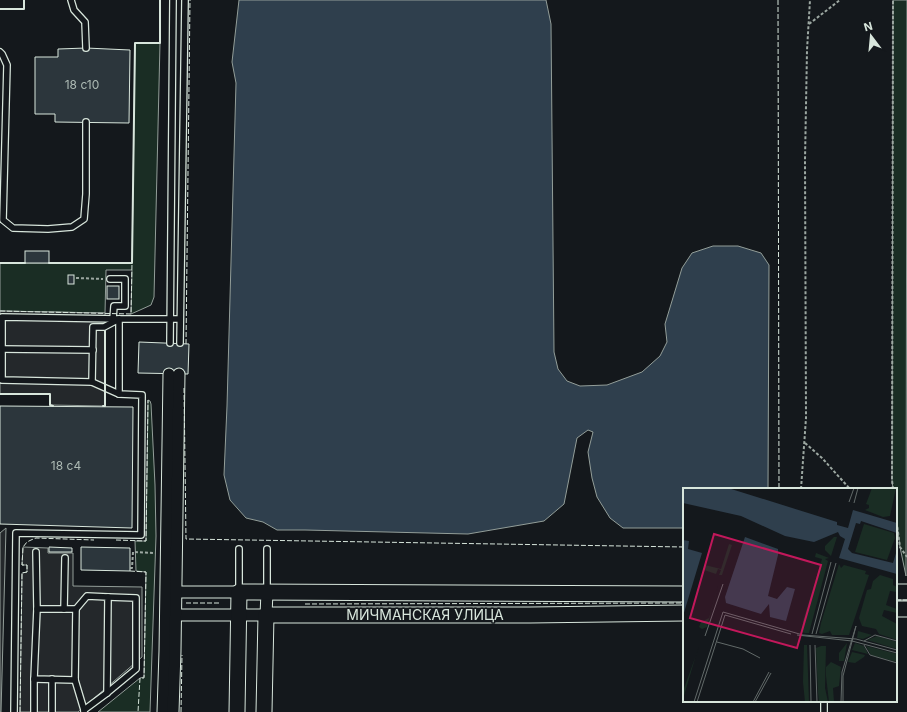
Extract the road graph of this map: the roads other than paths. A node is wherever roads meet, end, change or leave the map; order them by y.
1 (71, 0) edge
2 (173, 0) edge
3 (185, 0) edge
4 (86, 48) dead end
5 (0, 52) edge
6 (86, 122) dead end
7 (110, 279) road end
8 (93, 319) junction
9 (116, 319) junction
10 (170, 319) junction
11 (180, 319) junction
12 (93, 327) junction
13 (170, 343) dead end
14 (180, 343) dead end
15 (2, 349) junction
16 (93, 350) junction
17 (174, 374) dead end
18 (92, 382) junction
19 (119, 394) junction
20 (239, 549) dead end
21 (267, 549) dead end
22 (36, 552) dead end
23 (64, 558) dead end
24 (171, 592) junction
25 (239, 592) junction
26 (267, 592) junction
27 (683, 594) edge
28 (108, 597) junction
29 (37, 609) junction
30 (64, 609) junction
31 (76, 609) junction
32 (683, 613) edge
33 (171, 614) junction
34 (238, 614) junction
35 (266, 615) junction
36 (34, 678) junction
37 (52, 679) junction
38 (75, 680) junction
39 (107, 693) junction
40 (84, 711) edge
41 (14, 712) edge
42 (34, 712) edge
43 (52, 712) edge
44 (163, 712) edge
45 (173, 712) edge
46 (237, 712) edge
47 (264, 712) edge

1 - 4 lane
2 - 10 lane
3 - 11 lane
5 - 6 lane
7 - 9 lane
8 - 9 lane
8 - 12 lane
8 - 15 lane
9 - 10 lane
9 - 12 lane
9 - 19 lane
10 - 11 lane
10 - 13 lane
11 - 14 lane
12 - 16 lane
15 - 16 lane
15 - 18 lane
16 - 18 lane
17 - 24 street
18 - 19 lane
19 - 41 lane
20 - 25 lane
21 - 26 lane
22 - 29 lane
23 - 30 lane
24 - 25 street, МИЧМАНСКАЯ УЛИЦА
24 - 33 street
25 - 26 main road, МИЧМАНСКАЯ УЛИЦА
25 - 34 main road
26 - 27 main road, МИЧМАНСКАЯ УЛИЦА
26 - 35 street
28 - 31 lane
28 - 39 lane
28 - 39 lane
29 - 30 lane
29 - 36 lane
30 - 31 lane
31 - 38 lane
32 - 35 main road, МИЧМАНСКАЯ УЛИЦА
33 - 34 street, МИЧМАНСКАЯ УЛИЦА
33 - 44 street
33 - 45 street
34 - 35 street, МИЧМАНСКАЯ УЛИЦА
34 - 46 main road
35 - 47 main road
36 - 37 lane
36 - 42 lane
37 - 38 lane
37 - 43 lane
38 - 40 lane
39 - 40 lane

